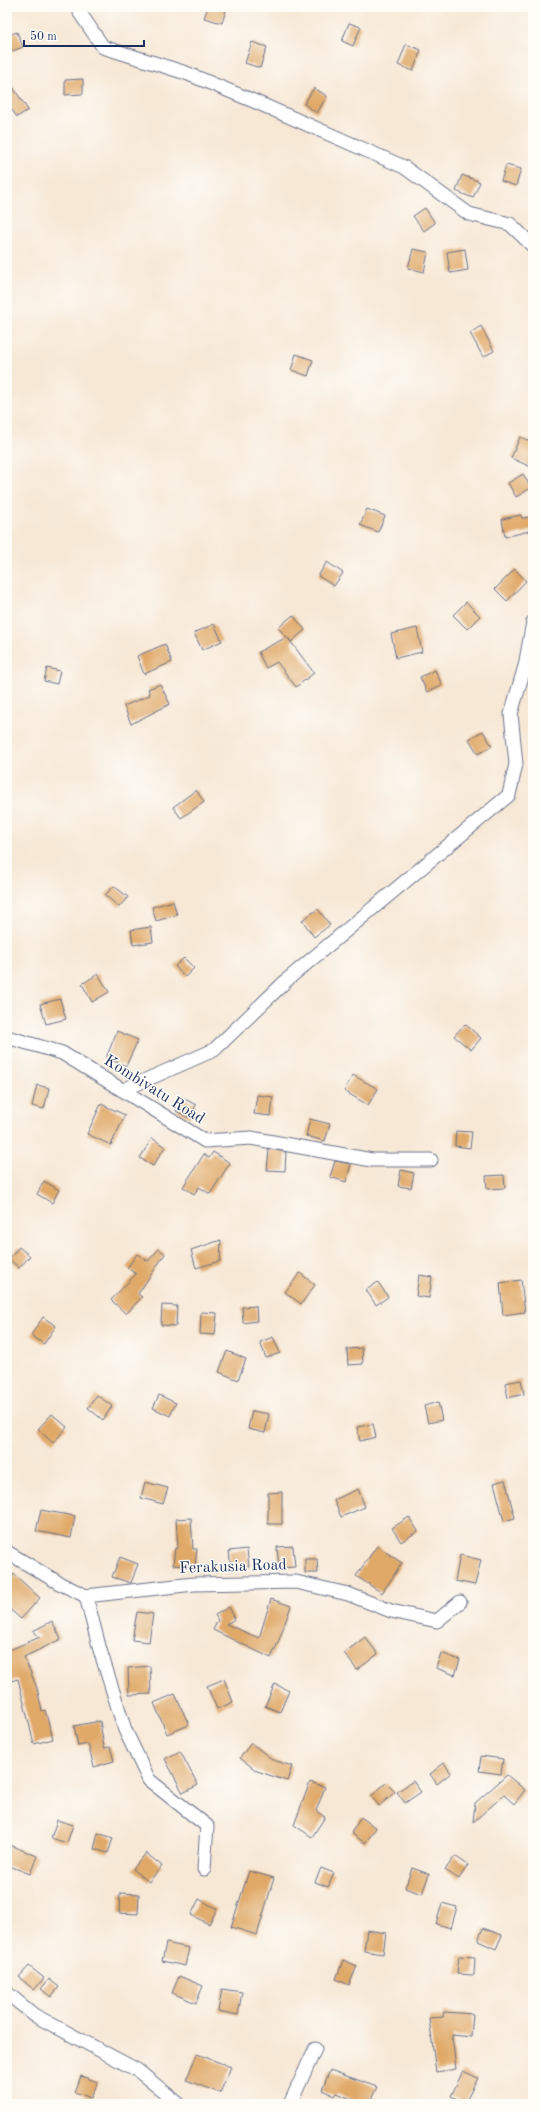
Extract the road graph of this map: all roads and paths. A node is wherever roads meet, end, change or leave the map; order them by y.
1 (80, 7) edge
2 (533, 246) edge
3 (533, 622) edge
4 (7, 1037) edge
5 (123, 1090) junction
6 (432, 1160) dead end
7 (7, 1552) edge
8 (86, 1596) junction
9 (460, 1602) dead end
10 (204, 1869) dead end
11 (7, 1993) edge
12 (315, 2049) dead end
13 (179, 2104) edge
14 (290, 2104) edge

1 - 2 street
3 - 5 street
4 - 5 street, Kombivatu Road
5 - 6 street, Kombivatu Road
7 - 8 street
8 - 9 street, Ferakusia Road
8 - 10 street
11 - 13 street
12 - 14 street

